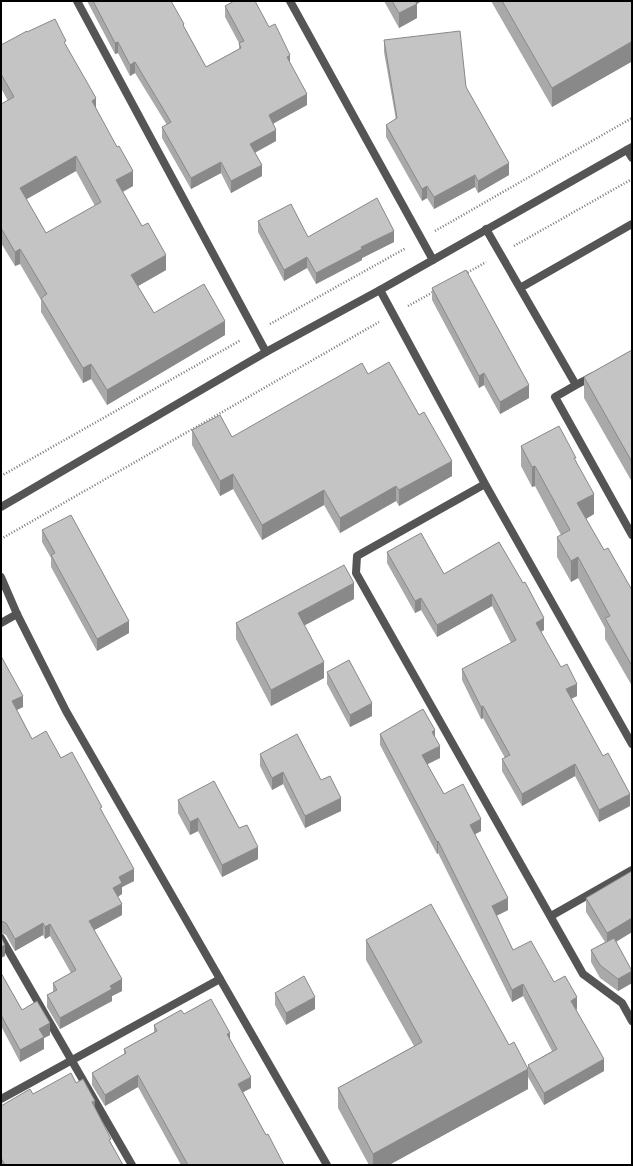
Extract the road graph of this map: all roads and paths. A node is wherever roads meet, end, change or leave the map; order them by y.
1 (77, 1) edge
2 (290, 1) edge
3 (632, 118) edge
4 (629, 148) edge
5 (632, 158) edge
6 (632, 179) edge
7 (632, 224) edge
8 (486, 229) junction
9 (421, 239) junction
10 (500, 254) junction
11 (432, 260) junction
12 (460, 277) edge
13 (440, 288) edge
14 (520, 288) junction
15 (380, 290) junction
16 (392, 315) junction
17 (255, 332) junction
18 (266, 352) junction
19 (597, 373) edge
20 (576, 385) junction
21 (1, 476) edge
22 (485, 484) junction
23 (1, 507) edge
24 (632, 535) edge
25 (1, 539) edge
26 (1, 578) edge
27 (16, 614) junction
28 (1, 623) edge
29 (632, 744) edge
30 (632, 870) edge
31 (551, 916) junction
32 (1, 938) edge
33 (220, 978) junction
34 (632, 1021) edge
35 (72, 1060) junction
36 (1, 1099) edge
37 (132, 1165) edge
38 (326, 1165) edge

1 - 17 street
2 - 9 street
3 - 9 path
4 - 5 street
4 - 8 street
6 - 10 path
7 - 14 street
8 - 10 street
8 - 11 street
9 - 11 street
9 - 17 path
10 - 12 path
10 - 14 street
11 - 15 street
13 - 16 path
14 - 20 street
15 - 16 street
15 - 18 street
16 - 22 street
16 - 25 path
17 - 18 street
17 - 21 path
18 - 23 street
19 - 20 street
20 - 24 street
22 - 29 street
22 - 31 street
26 - 27 street
27 - 28 street
27 - 33 street
30 - 31 street
31 - 34 street
32 - 35 street
33 - 35 street
33 - 38 street
35 - 36 street
35 - 37 street

